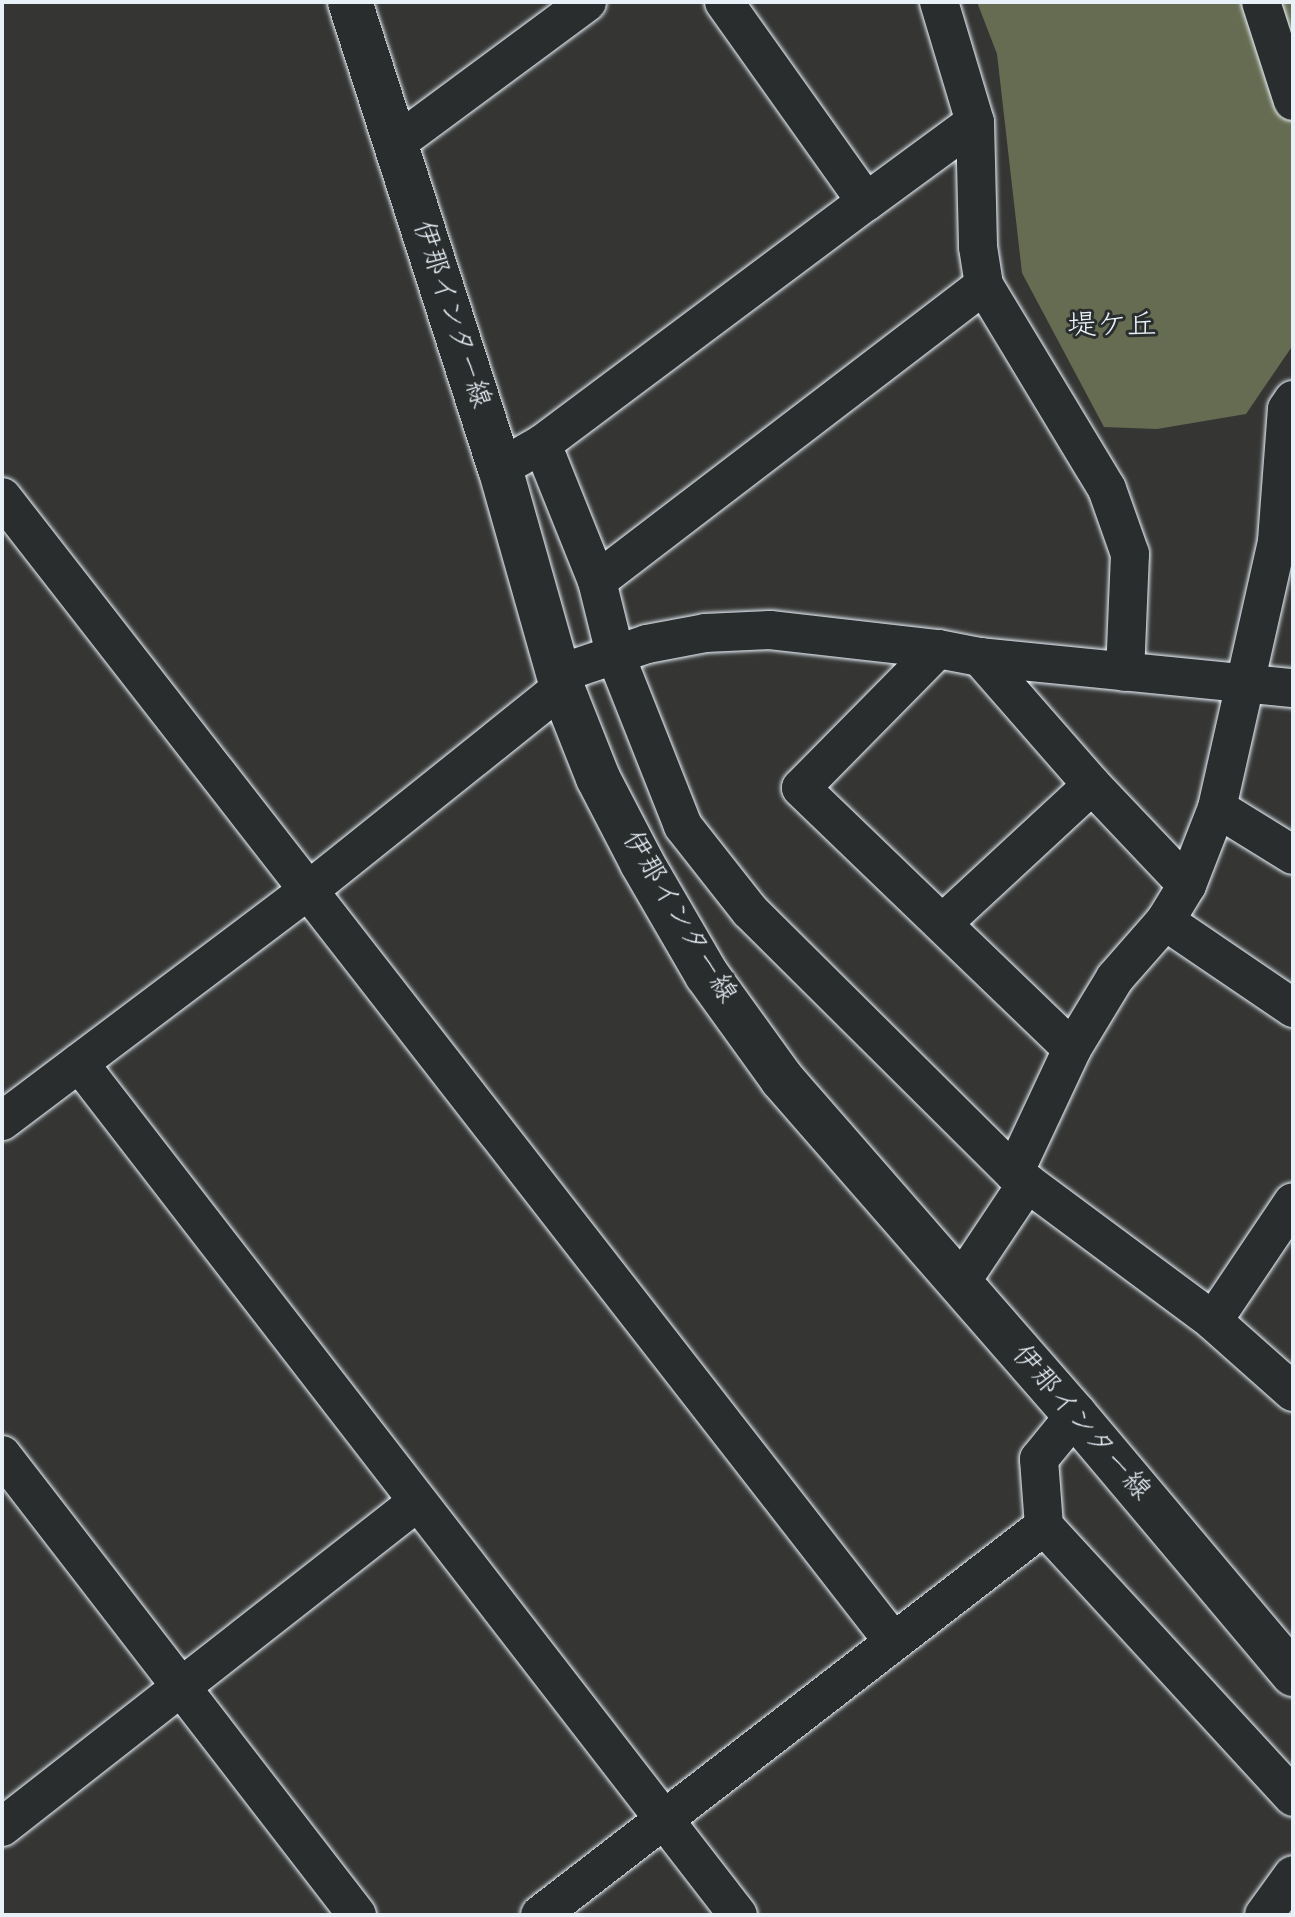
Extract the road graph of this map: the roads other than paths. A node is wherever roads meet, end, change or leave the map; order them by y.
1 (350, 2) edge
2 (587, 2) edge
3 (724, 2) edge
4 (939, 2) edge
5 (1261, 2) edge
6 (1293, 101) edge
7 (975, 122) junction
8 (394, 145) junction
9 (866, 202) junction
10 (984, 285) junction
11 (1293, 400) edge
12 (542, 444) junction
13 (500, 468) junction
14 (2, 497) edge
15 (597, 581) junction
16 (938, 649) junction
17 (615, 654) junction
18 (980, 657) junction
19 (1125, 672) junction
20 (560, 680) junction
21 (1248, 682) junction
22 (1293, 688) edge
23 (1092, 785) junction
24 (1217, 808) junction
25 (1293, 855) edge
26 (1187, 885) junction
27 (309, 890) junction
28 (1165, 921) junction
29 (943, 923) junction
30 (1293, 1008) edge
31 (1072, 1049) junction
32 (79, 1063) junction
33 (2, 1121) edge
34 (1020, 1178) junction
35 (1293, 1202) edge
36 (959, 1285) junction
37 (1213, 1321) junction
38 (1293, 1392) edge
39 (1075, 1415) junction
40 (2, 1455) edge
41 (416, 1503) junction
42 (1044, 1526) junction
43 (893, 1641) junction
44 (1293, 1674) edge
45 (182, 1689) junction
46 (1293, 1797) edge
47 (665, 1820) junction
48 (2, 1827) edge
49 (1293, 1875) edge
50 (357, 1915) edge
51 (540, 1915) edge
52 (738, 1915) edge
53 (1264, 1915) edge

1 - 8 main road, 伊那インター線
2 - 8 street
3 - 9 street
4 - 7 street
5 - 6 street
7 - 9 street
7 - 10 street
8 - 13 main road, 伊那インター線
9 - 12 street
10 - 15 street
10 - 19 street
11 - 21 street
12 - 13 street
12 - 15 street
13 - 20 main road, 伊那インター線
14 - 27 street
15 - 17 street
16 - 17 street
16 - 18 street
16 - 29 street
17 - 20 street
17 - 34 street
18 - 19 street
18 - 23 street
19 - 21 street
20 - 27 street
20 - 36 main road, 伊那インター線
21 - 22 street
21 - 24 street
23 - 26 street
23 - 29 street
24 - 25 street
24 - 26 street
26 - 28 street
27 - 32 street
27 - 43 street
28 - 30 street
28 - 31 street
29 - 31 street
31 - 34 street
32 - 33 street
32 - 41 street
34 - 36 street
34 - 37 street
35 - 37 street
36 - 39 main road, 伊那インター線
37 - 38 street
39 - 42 street
39 - 44 main road, 伊那インター線
40 - 45 street
41 - 45 street
41 - 47 street
42 - 43 street
42 - 46 street
43 - 47 street
45 - 48 street
45 - 50 street
47 - 51 street
47 - 52 street
49 - 53 street

